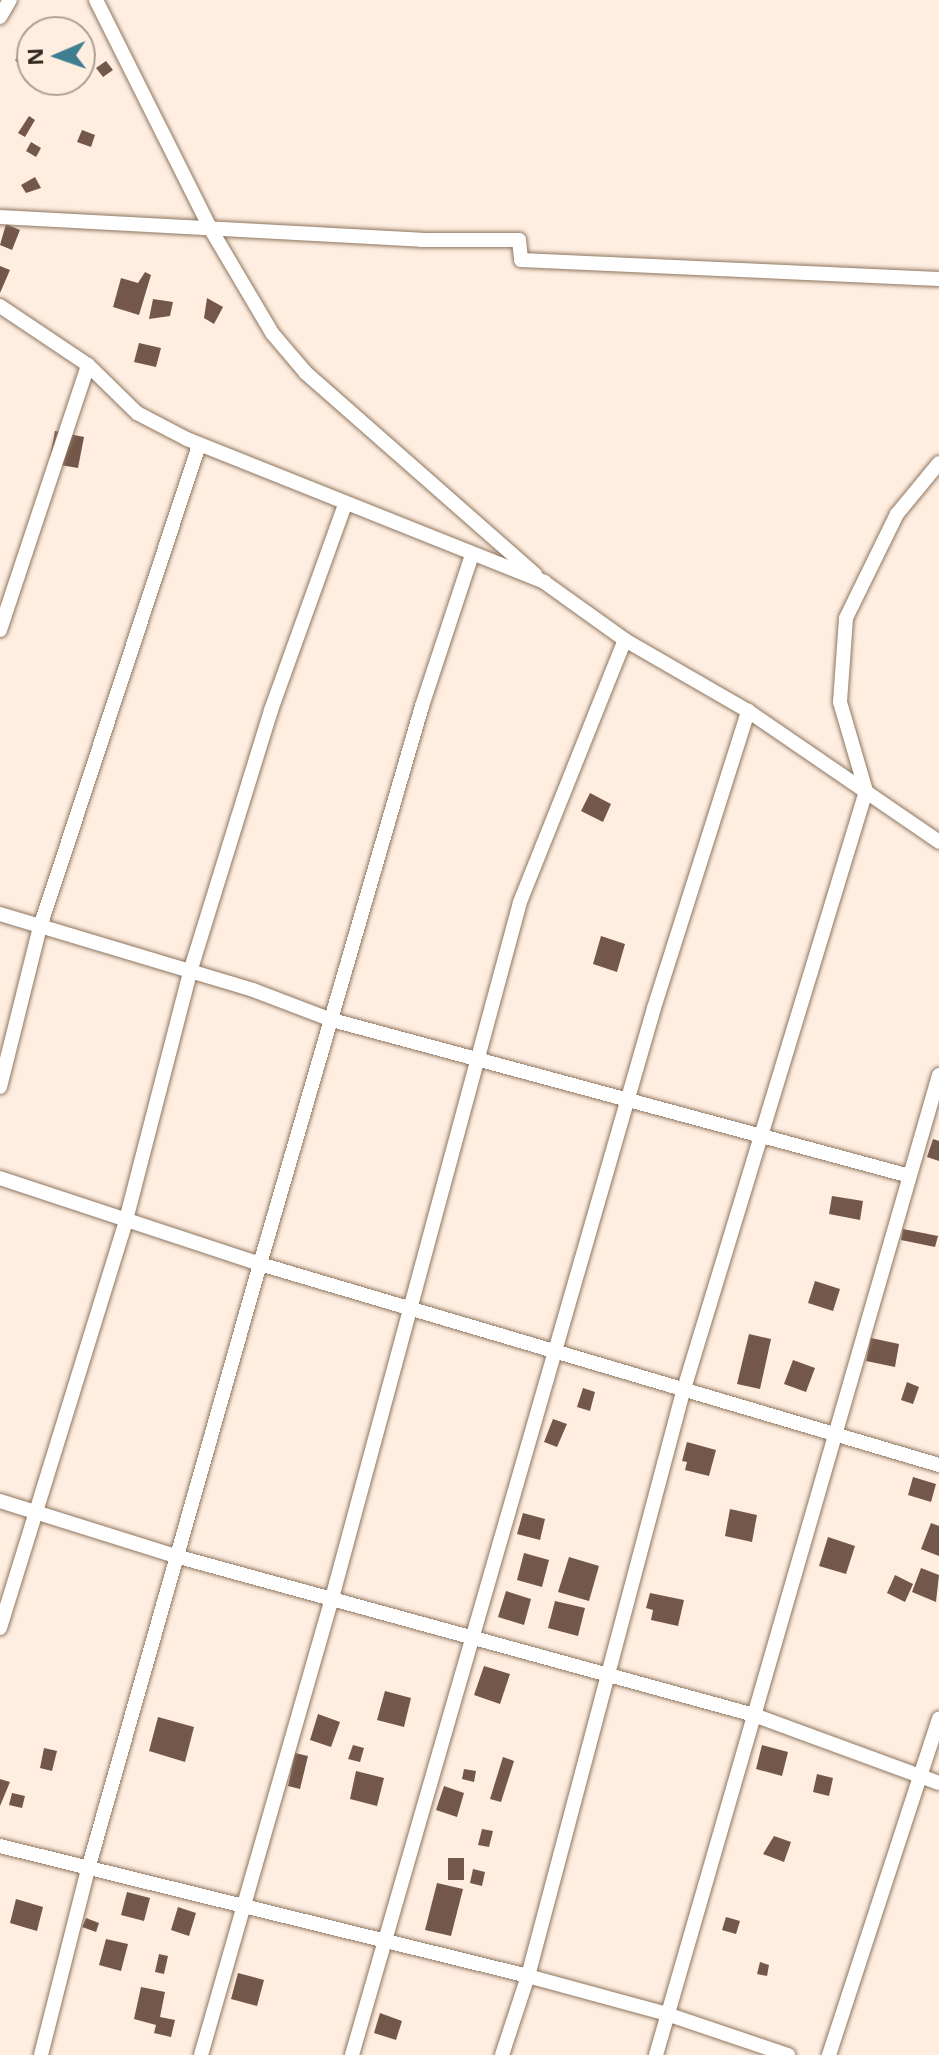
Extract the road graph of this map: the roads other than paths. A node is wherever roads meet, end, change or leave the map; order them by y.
1 (10, 0) edge
2 (96, 0) edge
3 (0, 17) edge
4 (0, 217) edge
5 (210, 228) junction
6 (939, 279) edge
7 (0, 306) edge
8 (88, 365) junction
9 (199, 445) junction
10 (939, 463) edge
11 (345, 505) junction
12 (472, 555) junction
13 (544, 582) junction
14 (0, 630) edge
15 (625, 640) junction
16 (748, 711) junction
17 (866, 791) junction
18 (939, 842) edge
19 (0, 914) edge
20 (40, 927) junction
21 (190, 972) junction
22 (332, 1020) junction
23 (477, 1057) junction
24 (939, 1075) edge
25 (0, 1087) edge
26 (627, 1101) junction
27 (761, 1139) junction
28 (906, 1175) junction
29 (0, 1178) edge
30 (126, 1220) junction
31 (260, 1264) junction
32 (407, 1307) junction
33 (556, 1351) junction
34 (683, 1392) junction
35 (835, 1435) junction
36 (939, 1465) edge
37 (0, 1501) edge
38 (32, 1512) junction
39 (179, 1557) junction
40 (332, 1598) junction
41 (0, 1628) edge
42 (471, 1638) junction
43 (610, 1675) junction
44 (754, 1715) junction
45 (939, 1719) edge
46 (920, 1777) junction
47 (939, 1783) edge
48 (0, 1846) edge
49 (88, 1869) junction
50 (240, 1906) junction
51 (387, 1940) junction
52 (528, 1976) junction
53 (667, 2014) junction
54 (41, 2055) edge
55 (201, 2055) edge
56 (352, 2055) edge
57 (502, 2055) edge
58 (656, 2055) edge
59 (788, 2055) edge
60 (829, 2055) edge

1 - 3 street
2 - 5 street
4 - 5 street
5 - 6 street
5 - 13 street
7 - 8 street
8 - 9 street
8 - 14 street
9 - 11 street
9 - 20 street
10 - 17 street
11 - 12 street
11 - 21 street
12 - 13 street
12 - 22 street
13 - 15 street
15 - 16 street
15 - 23 street
16 - 17 street
16 - 26 street
17 - 18 street
17 - 27 street
19 - 20 street
20 - 21 street
20 - 25 street
21 - 22 street
21 - 30 street
22 - 23 street
22 - 31 street
23 - 26 street
23 - 32 street
24 - 28 street
26 - 27 street
26 - 33 street
27 - 28 street
27 - 34 street
28 - 35 street
29 - 30 street
30 - 31 street
30 - 38 street
31 - 32 street
31 - 39 street
32 - 33 street
32 - 40 street
33 - 34 street
33 - 42 street
34 - 35 street
34 - 43 street
35 - 36 street
35 - 44 street
37 - 38 street
38 - 39 street
38 - 41 street
39 - 40 street
39 - 49 street
40 - 42 street
40 - 50 street
42 - 43 street
42 - 51 street
43 - 44 street
43 - 52 street
44 - 46 street
44 - 53 street
45 - 46 street
46 - 47 street
46 - 60 street
48 - 49 street
49 - 50 street
49 - 54 street
50 - 51 street
50 - 55 street
51 - 52 street
51 - 56 street
52 - 53 street
52 - 57 street
53 - 58 street
53 - 59 street

